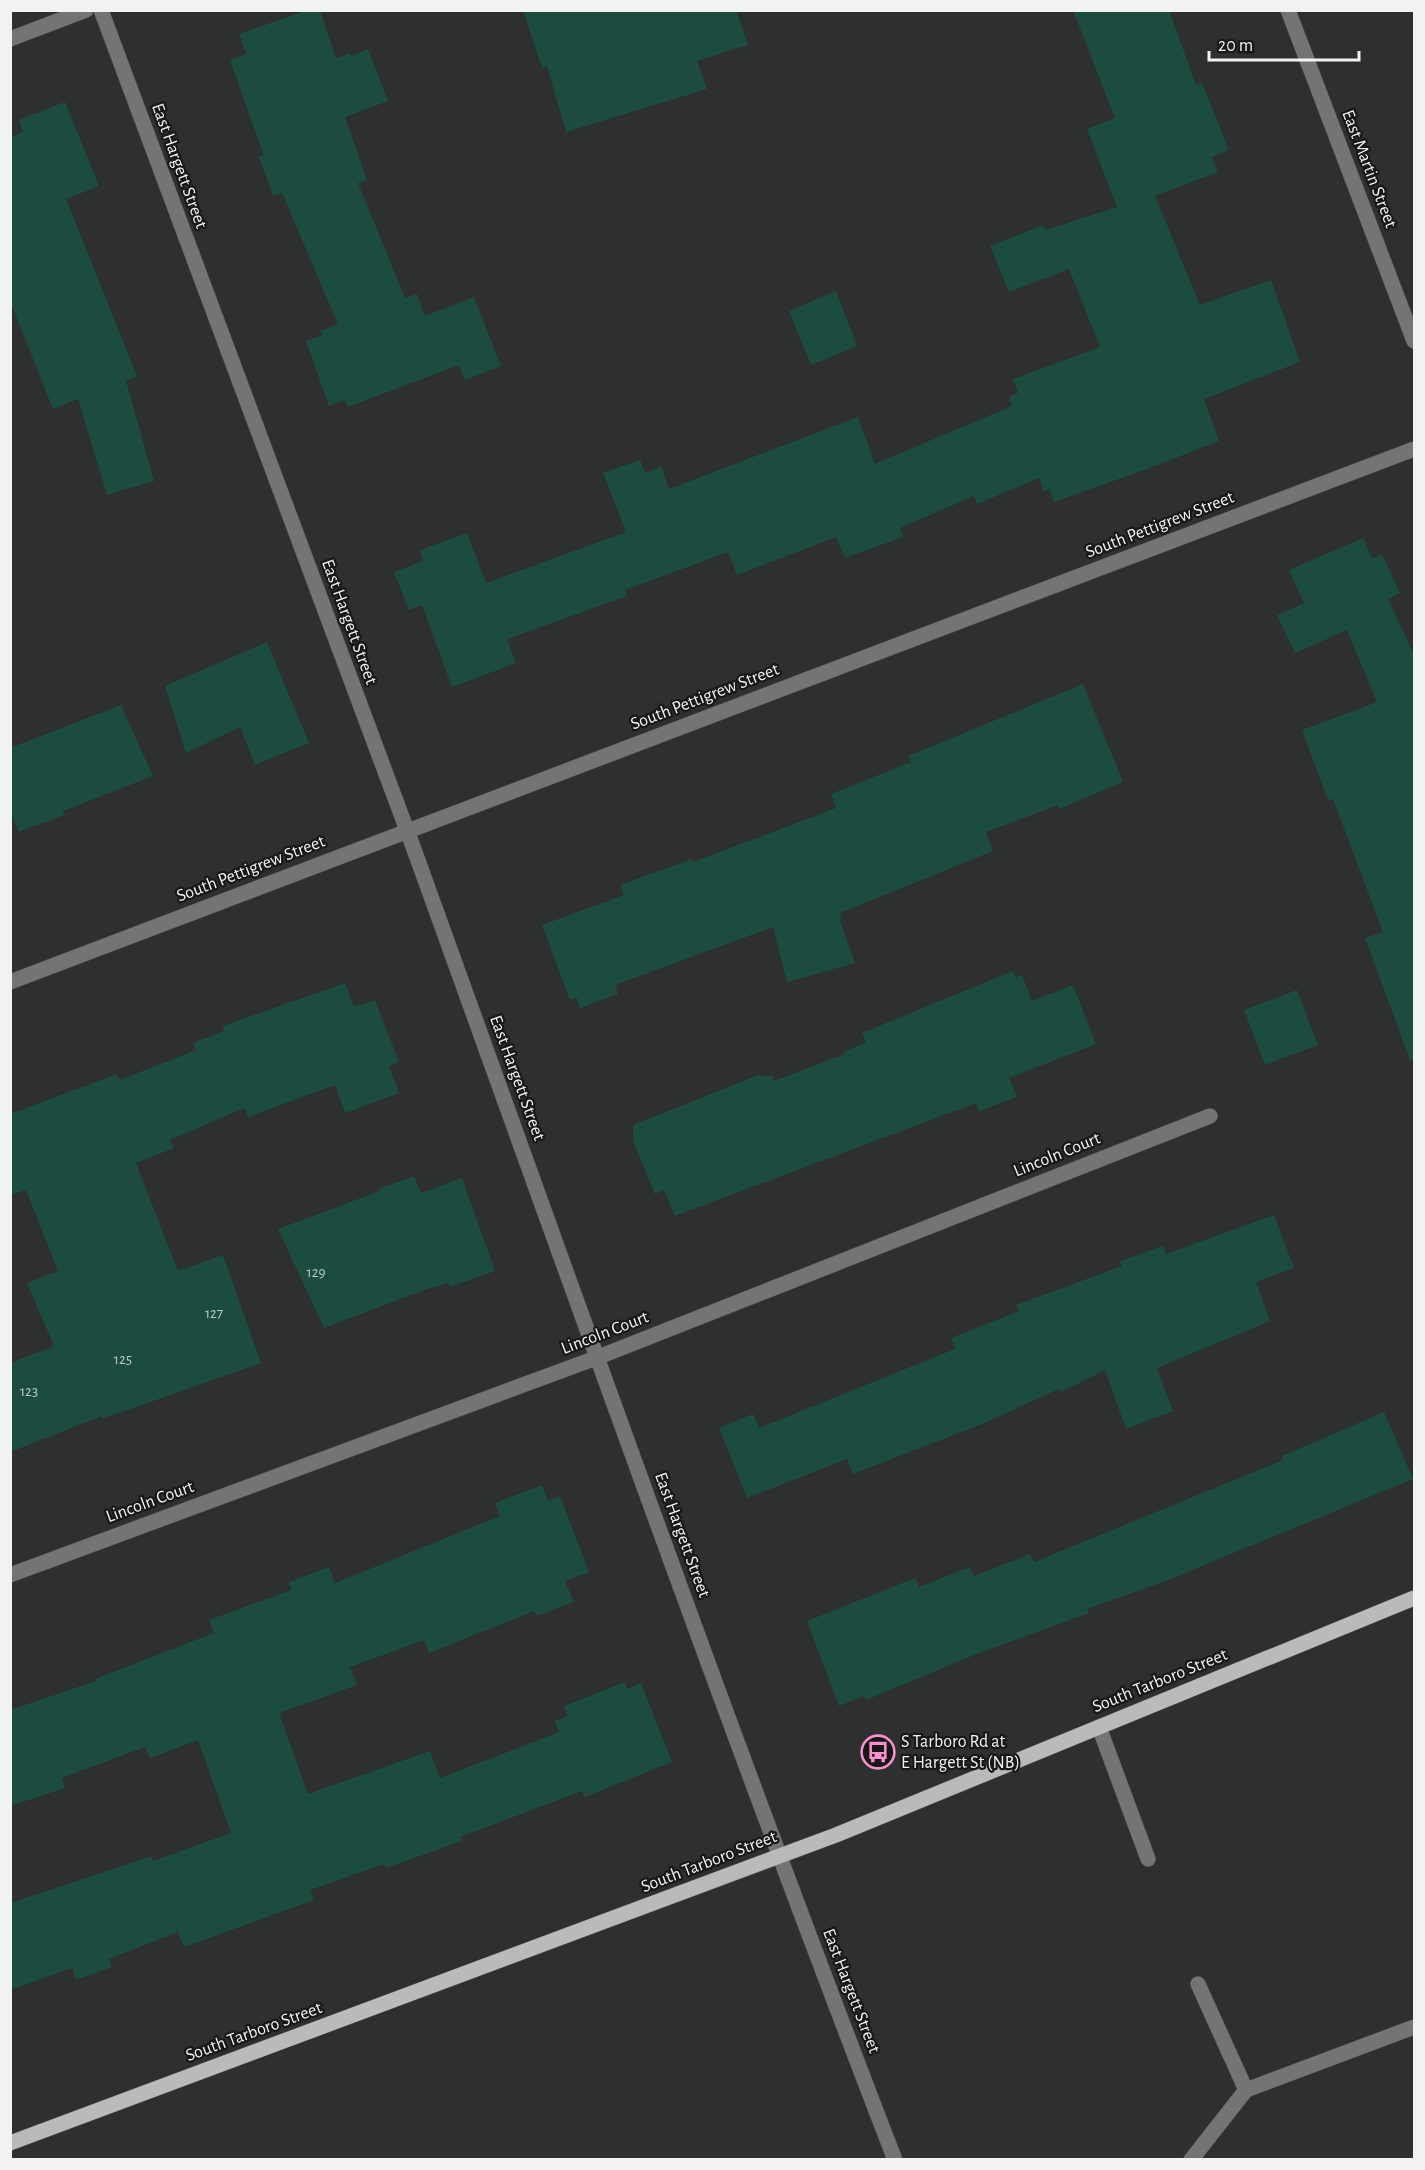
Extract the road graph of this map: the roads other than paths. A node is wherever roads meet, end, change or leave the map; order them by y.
1 (86, 10) edge
2 (101, 10) edge
3 (1288, 10) edge
4 (10, 39) edge
5 (1414, 341) edge
6 (1414, 449) edge
7 (407, 831) junction
8 (10, 982) edge
9 (1210, 1116) dead end
10 (596, 1358) junction
11 (10, 1575) edge
12 (1414, 1598) edge
13 (1099, 1727) junction
14 (780, 1856) junction
15 (1148, 1859) dead end
16 (1198, 1984) dead end
17 (1414, 2027) edge
18 (1246, 2091) junction
19 (10, 2143) edge
20 (895, 2160) edge
21 (1191, 2160) edge

1 - 4 street
2 - 7 street, East Hargett Street
3 - 5 street, East Martin Street
6 - 7 street, South Pettigrew Street
7 - 8 street, South Pettigrew Street
7 - 10 street, East Hargett Street
9 - 10 street, Lincoln Court
10 - 11 street, Lincoln Court
10 - 14 street, East Hargett Street
12 - 13 main road, South Tarboro Street
13 - 14 main road, South Tarboro Street
13 - 15 street
14 - 19 main road, South Tarboro Street
14 - 20 street, East Hargett Street
16 - 18 street
17 - 18 street
18 - 21 street

